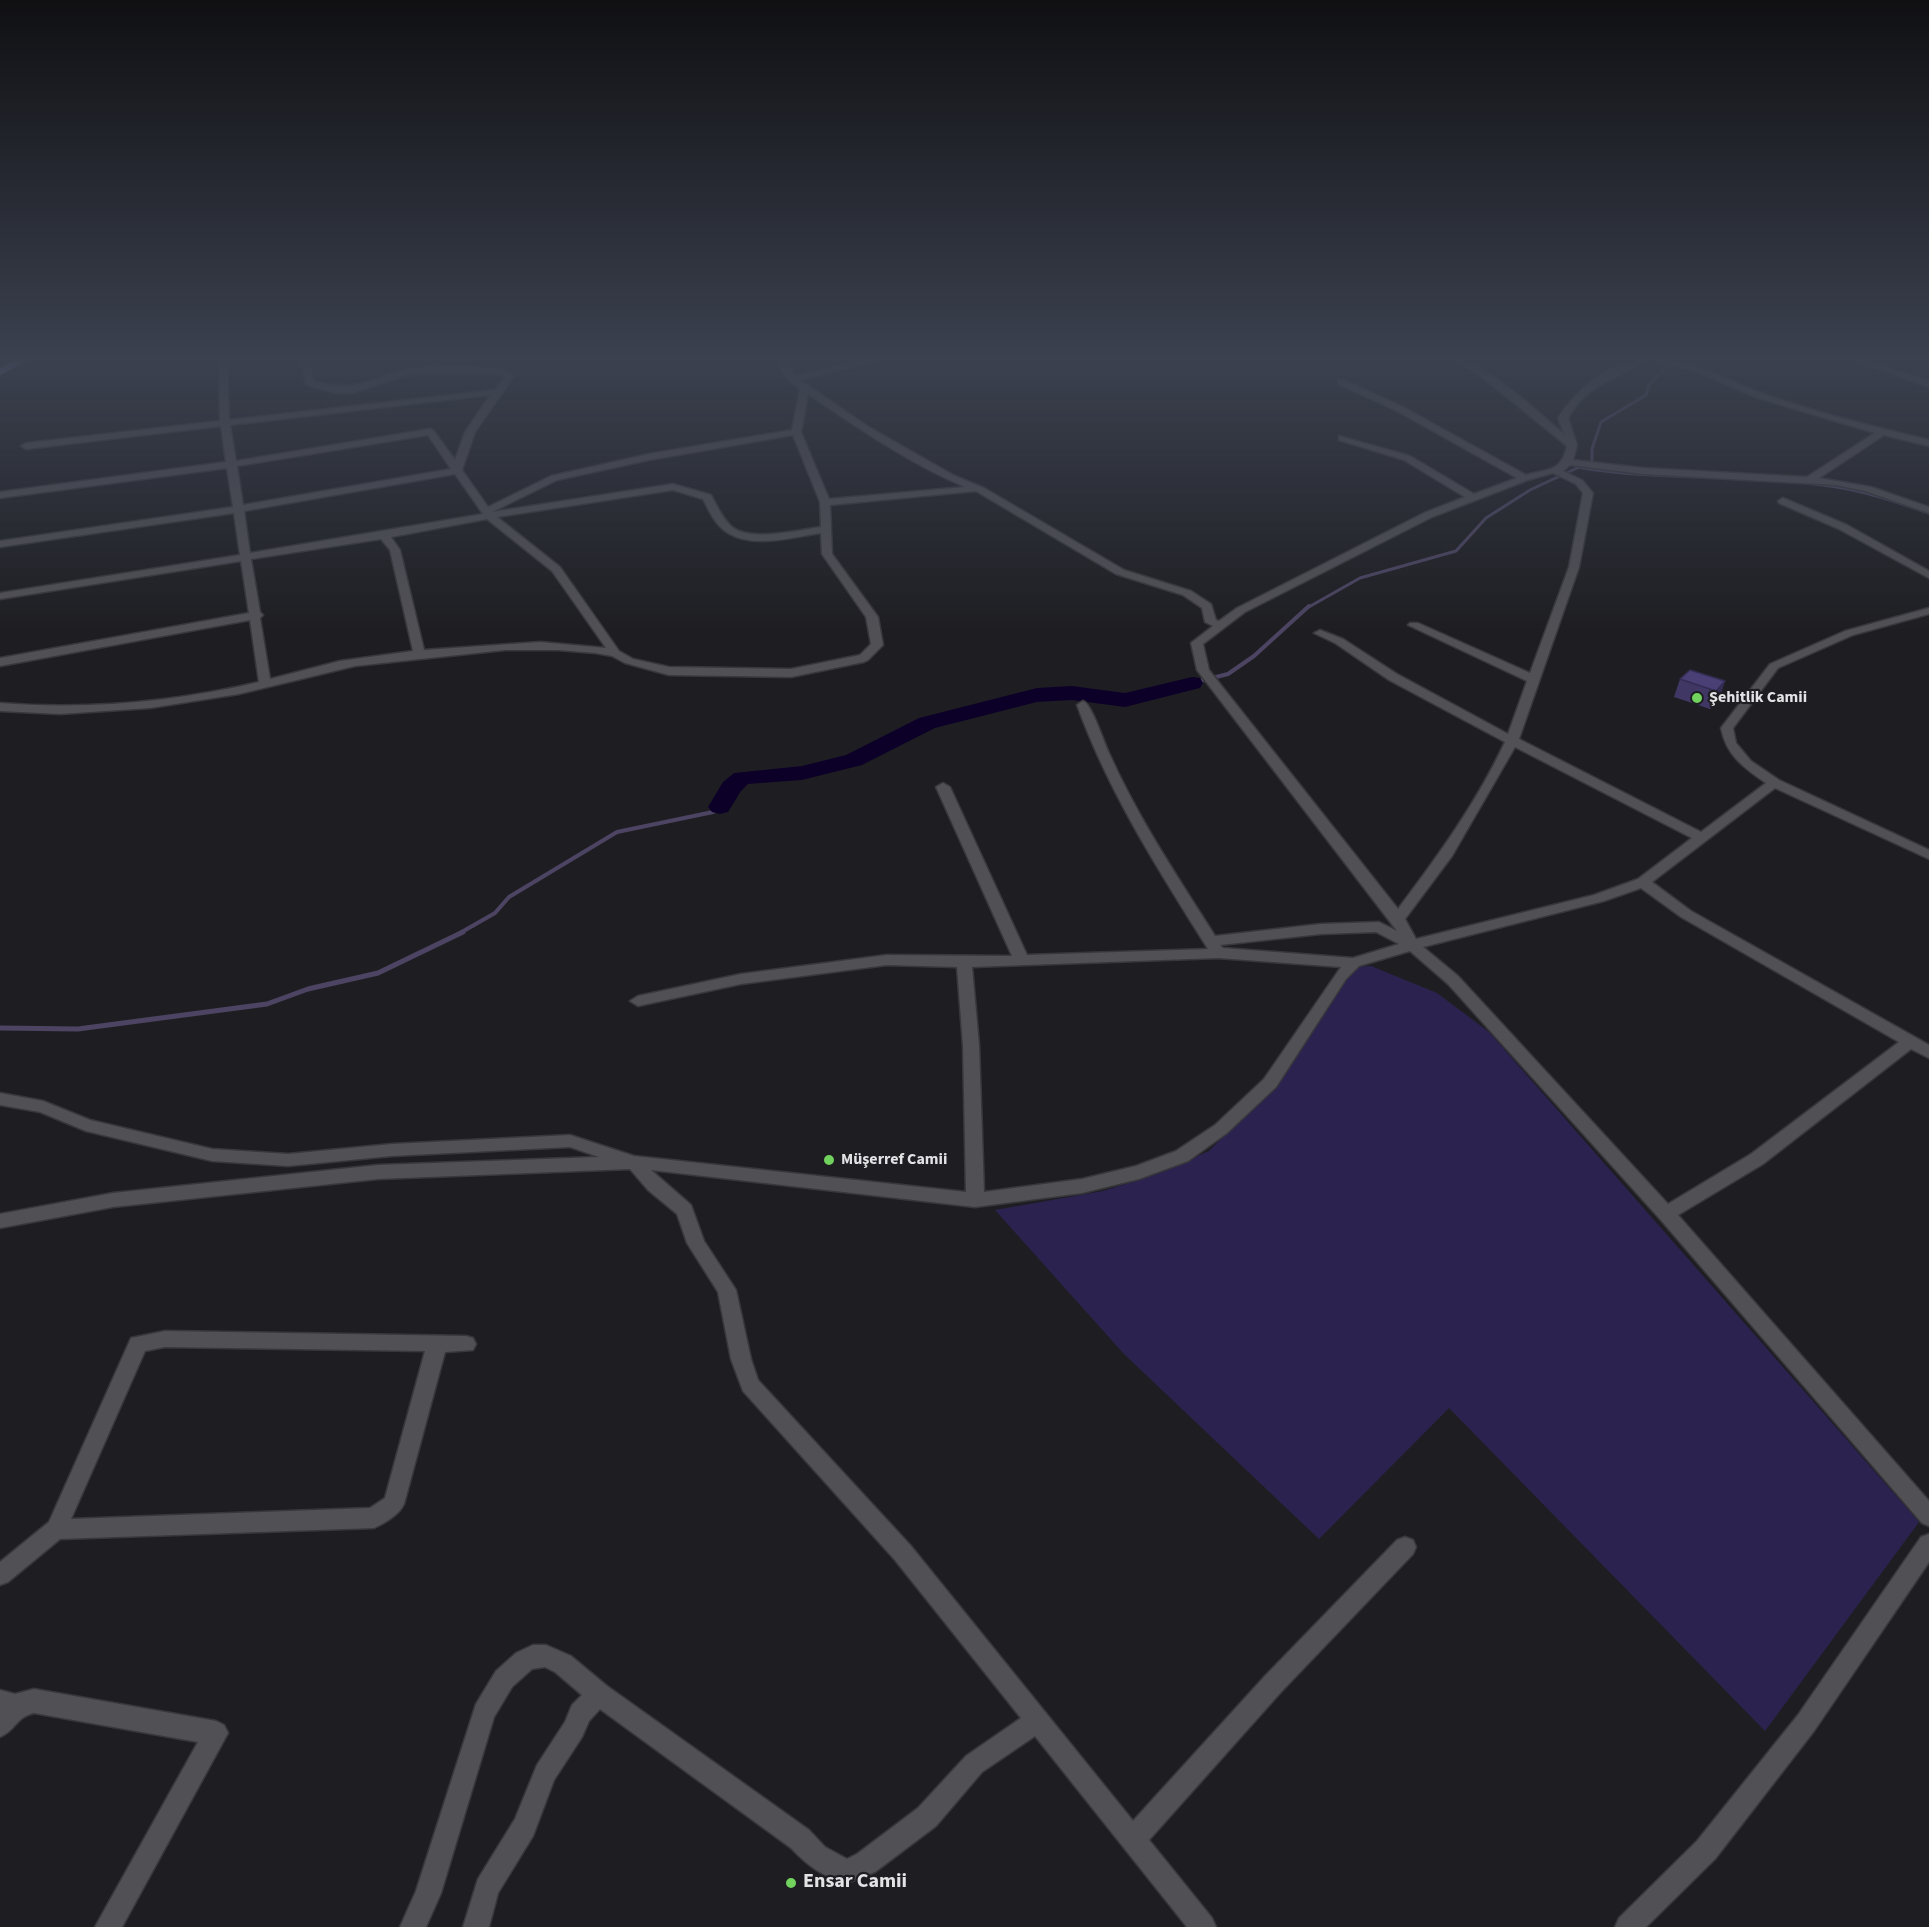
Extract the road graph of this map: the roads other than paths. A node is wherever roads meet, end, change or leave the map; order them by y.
1 (230, 450) edge
2 (319, 450) edge
3 (442, 450) edge
4 (461, 450) edge
5 (692, 450) edge
6 (803, 450) edge
7 (902, 450) edge
8 (1381, 450) edge
9 (1474, 450) edge
10 (1570, 450) edge
11 (1855, 450) edge
12 (232, 464) junction
13 (1563, 467) junction
14 (457, 471) junction
15 (1525, 478) junction
16 (1810, 480) junction
17 (977, 488) junction
18 (0, 495) edge
19 (1472, 497) junction
20 (1783, 501) dead end
21 (825, 502) junction
22 (239, 509) junction
23 (1929, 510) edge
24 (488, 514) junction
25 (825, 529) junction
26 (384, 535) junction
27 (0, 544) edge
28 (246, 558) junction
29 (1929, 574) edge
30 (0, 596) edge
31 (1929, 611) edge
32 (257, 615) junction
33 (1222, 625) junction
34 (1414, 625) dead end
35 (1320, 633) dead end
36 (615, 653) junction
37 (419, 654) junction
38 (0, 662) edge
39 (1533, 679) junction
40 (265, 684) junction
41 (1083, 705) dead end
42 (0, 707) edge
43 (1512, 740) junction
44 (1774, 783) junction
45 (943, 787) dead end
46 (1702, 838) junction
47 (1929, 855) edge
48 (1643, 882) junction
49 (1398, 919) junction
50 (1412, 945) junction
51 (1214, 947) junction
52 (1021, 959) junction
53 (964, 962) junction
54 (1354, 963) junction
55 (638, 1001) dead end
56 (1910, 1042) junction
57 (1929, 1052) edge
58 (0, 1099) edge
59 (634, 1162) junction
60 (975, 1200) junction
61 (1666, 1214) junction
62 (0, 1221) edge
63 (437, 1344) junction
64 (466, 1344) dead end
65 (1929, 1516) edge
66 (56, 1529) junction
67 (1929, 1544) edge
68 (1405, 1547) dead end
69 (0, 1575) edge
70 (599, 1694) junction
71 (8, 1704) edge
72 (1036, 1721) junction
73 (0, 1725) edge
74 (1132, 1840) junction
75 (108, 1927) edge
76 (413, 1927) edge
77 (476, 1927) edge
78 (1203, 1927) edge
79 (1628, 1927) edge

1 - 12 street
2 - 12 street
3 - 14 street
4 - 14 street
5 - 24 street
6 - 21 street
7 - 17 street
8 - 19 street
9 - 15 street
10 - 13 street
11 - 16 street
12 - 18 street
12 - 22 street
13 - 15 street
13 - 16 street
13 - 39 street
14 - 22 street
14 - 24 street
15 - 19 street
16 - 23 street
17 - 21 street
17 - 33 street
19 - 33 street
20 - 29 street
21 - 25 street
22 - 27 street
22 - 28 street
24 - 25 street
24 - 26 street
24 - 36 street
25 - 36 street
26 - 28 street
26 - 37 street
28 - 30 street
28 - 32 street
31 - 44 street
32 - 38 street
32 - 40 street
33 - 49 street
34 - 39 street
35 - 43 street
36 - 37 street
37 - 40 street
39 - 43 street
40 - 42 street
41 - 51 street
43 - 46 street
43 - 49 street
44 - 46 street
44 - 47 street
45 - 52 street
46 - 48 street
48 - 50 street
48 - 56 street
49 - 50 street
50 - 51 street
50 - 54 street
50 - 61 street
51 - 52 street
51 - 54 street
52 - 53 street
53 - 55 street
53 - 60 street
54 - 60 street
56 - 57 street
56 - 61 street
58 - 59 street
59 - 60 street
59 - 62 street
59 - 72 street
61 - 65 street
63 - 64 street
63 - 66 street
63 - 66 street
66 - 69 street
67 - 79 street
68 - 74 street
70 - 72 street
70 - 76 street
70 - 77 street
71 - 73 street
71 - 75 street
72 - 74 street
74 - 78 street

